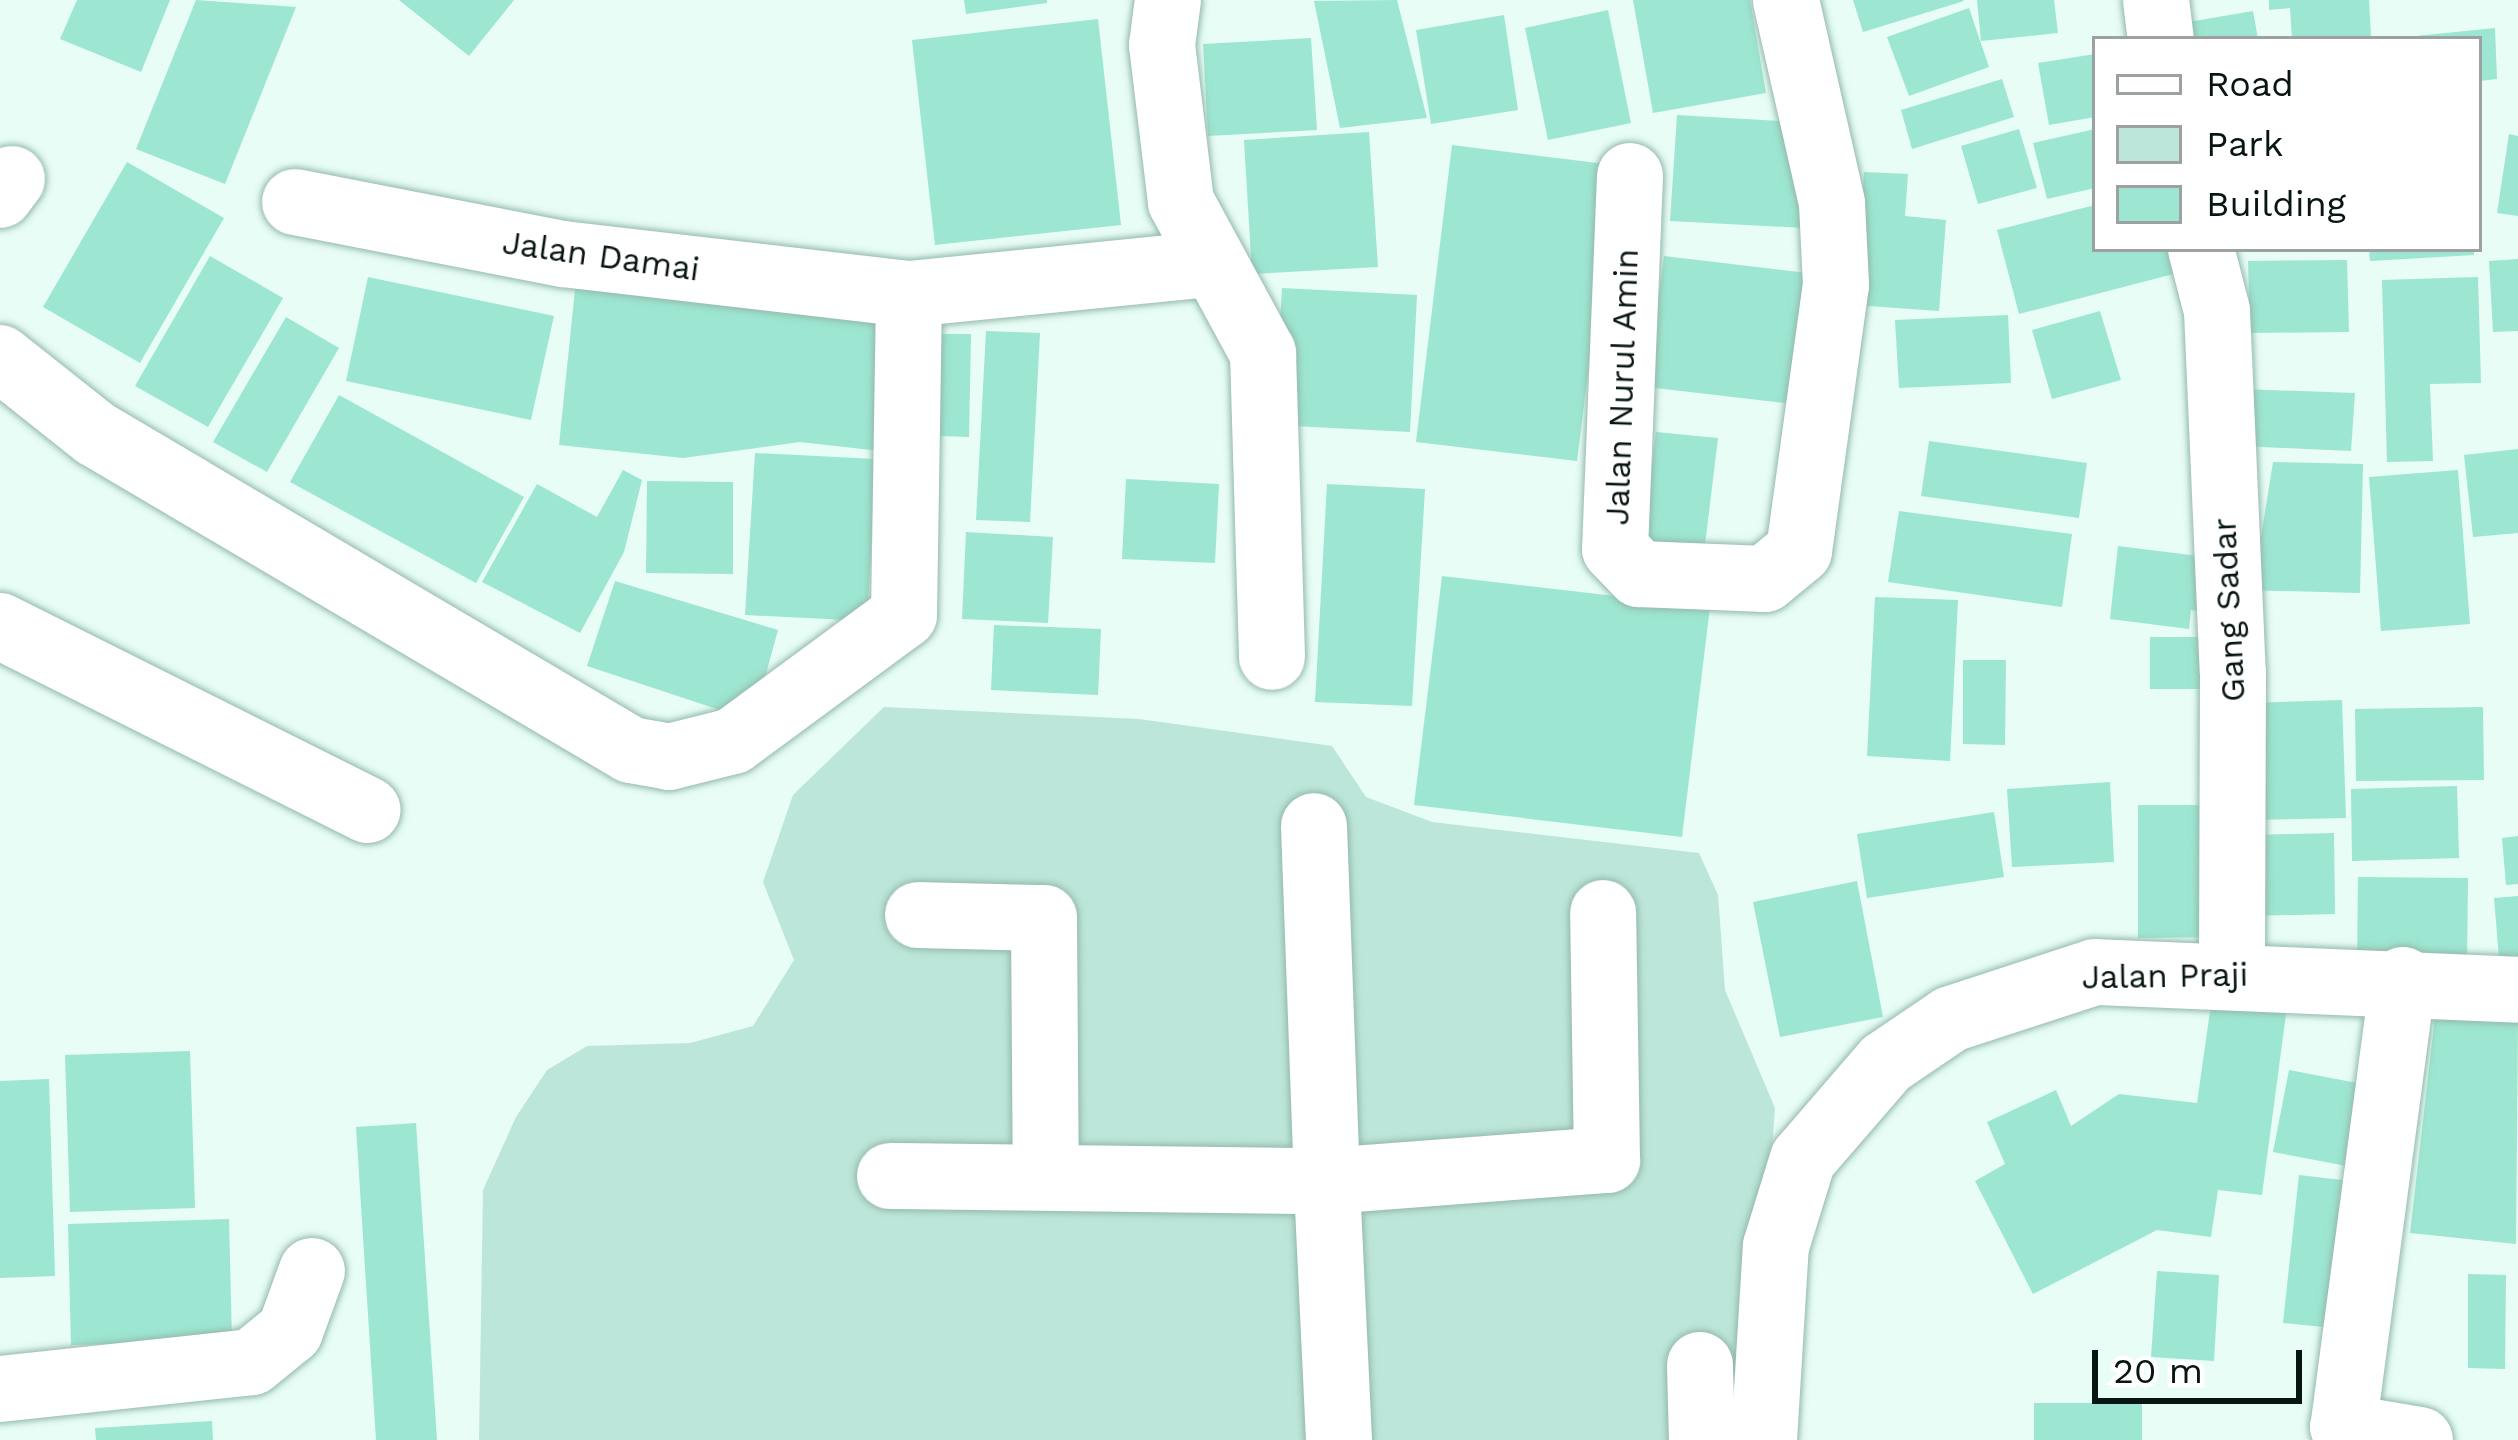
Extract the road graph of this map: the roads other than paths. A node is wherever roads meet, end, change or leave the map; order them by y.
1 (1168, 0) edge
2 (1786, 0) edge
3 (2156, 0) edge
4 (2161, 36) edge
5 (1630, 176) dead end
6 (296, 202) dead end
7 (2202, 252) edge
8 (1211, 264) junction
9 (909, 294) junction
10 (0, 358) edge
11 (0, 626) edge
12 (1271, 657) dead end
13 (367, 810) dead end
14 (1314, 826) dead end
15 (1603, 913) dead end
16 (918, 915) dead end
17 (2232, 973) junction
18 (2402, 980) junction
19 (2518, 990) edge
20 (1046, 1174) junction
21 (890, 1176) dead end
22 (1327, 1181) junction
23 (312, 1271) dead end
24 (1700, 1365) dead end
25 (0, 1389) edge
26 (1339, 1440) edge
27 (1702, 1440) edge
28 (1764, 1440) edge
29 (2420, 1440) edge

1 - 8 street
2 - 5 street, Jalan Nurul Amin
3 - 4 street
6 - 9 street, Jalan Damai
7 - 17 street, Gang Sadar
8 - 9 street, Jalan Damai
8 - 12 street
9 - 10 street
11 - 13 street
14 - 22 street
15 - 22 street
16 - 20 street
17 - 18 street, Jalan Praji
17 - 28 street, Jalan Praji
18 - 19 street, Jalan Praji
18 - 29 street
20 - 21 street
20 - 22 street
22 - 26 street
23 - 25 street
24 - 27 street

